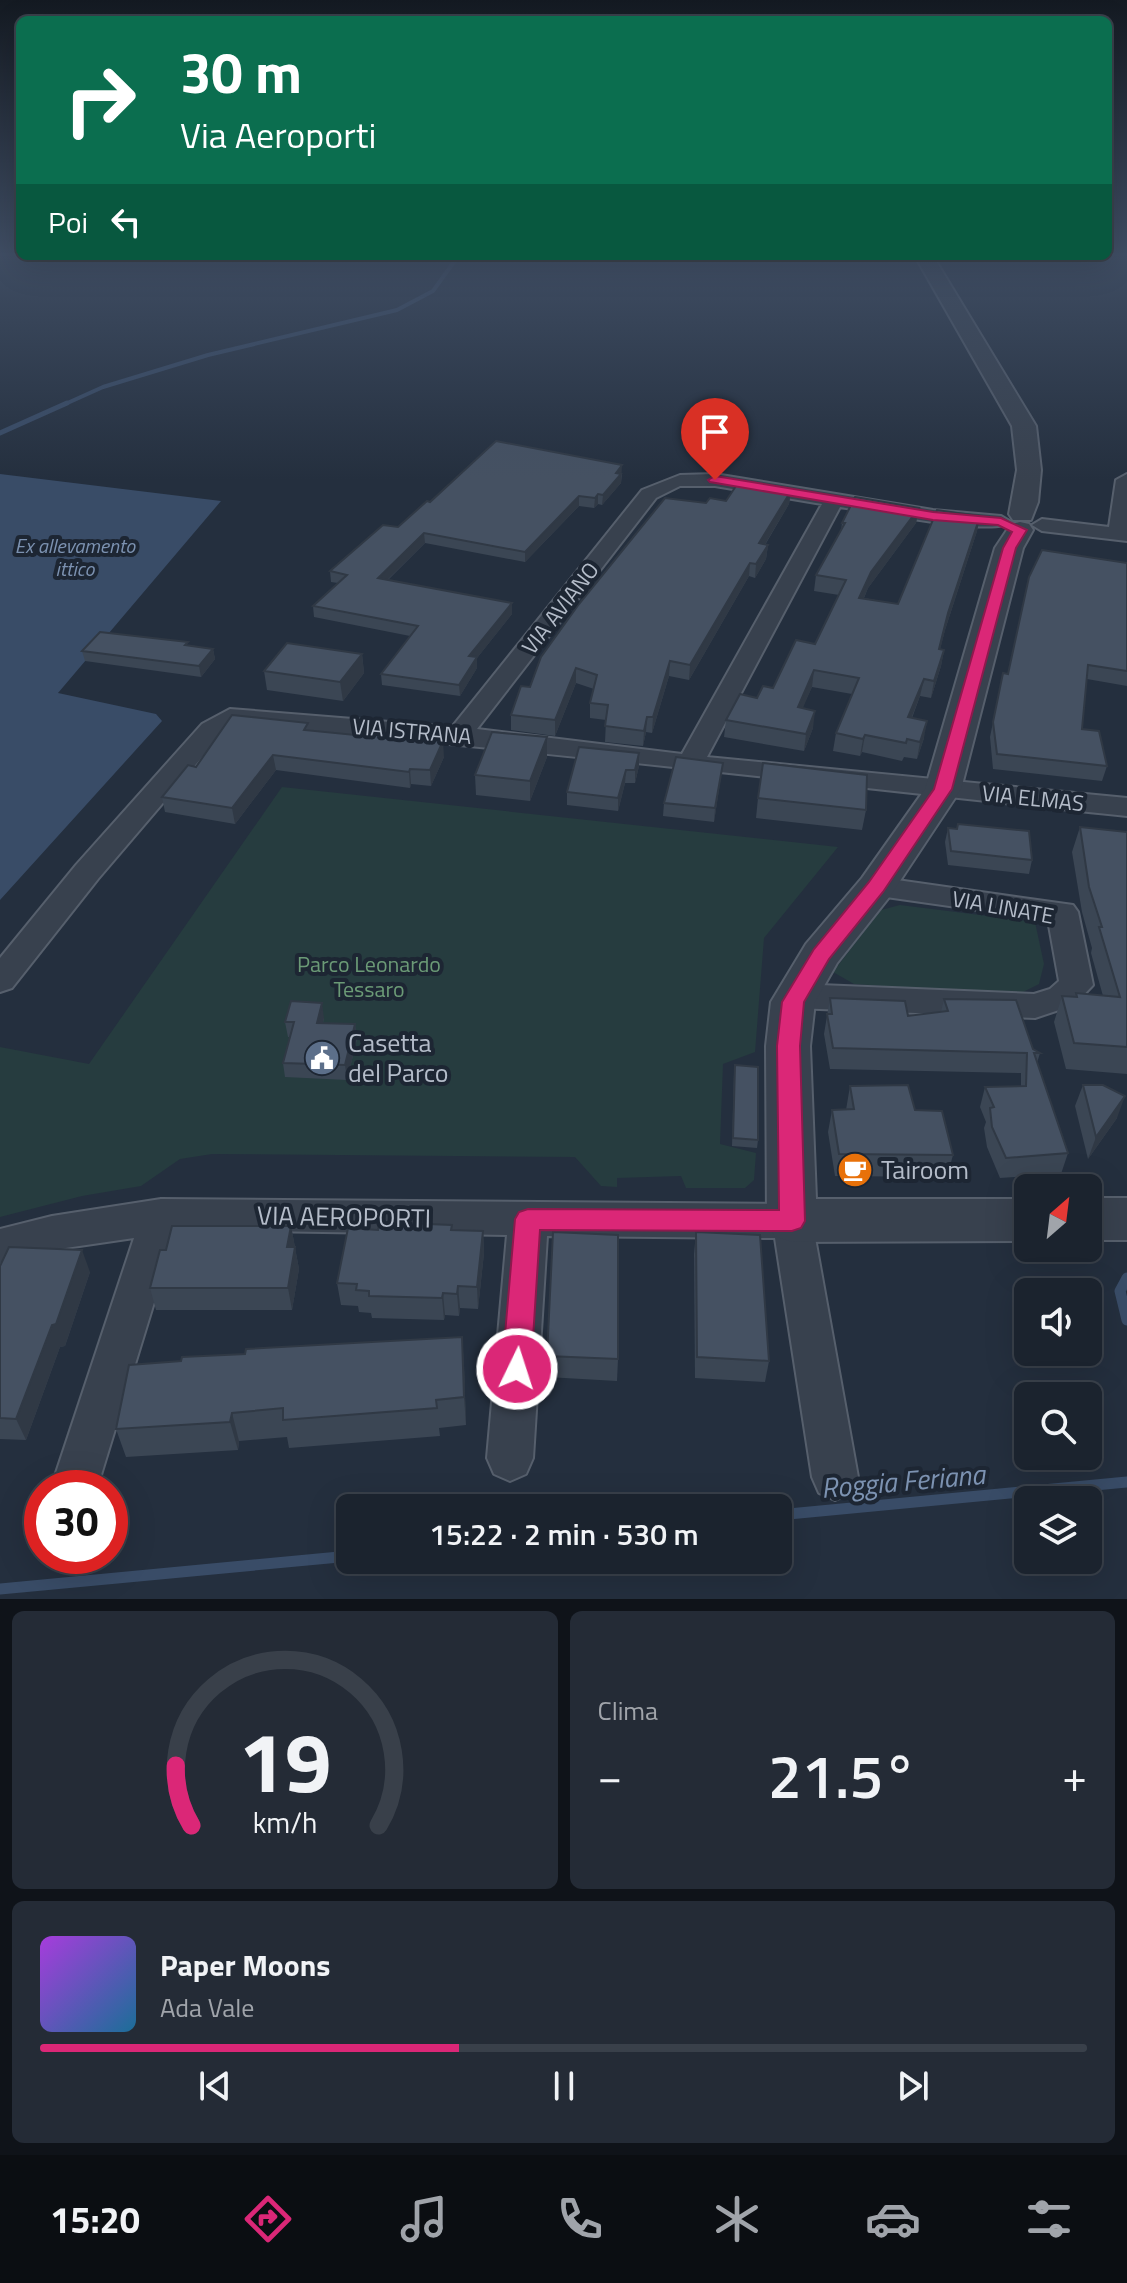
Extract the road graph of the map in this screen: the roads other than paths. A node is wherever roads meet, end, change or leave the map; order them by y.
1 (968, 331) edge
2 (1126, 480) edge
3 (835, 498) junction
4 (1021, 523) junction
5 (1123, 534) edge
6 (459, 735) junction
7 (690, 763) junction
8 (943, 789) junction
9 (1126, 806) edge
10 (876, 887) junction
11 (0, 980) edge
12 (796, 996) junction
13 (161, 1216) junction
14 (528, 1219) junction
15 (1014, 1220) edge
16 (792, 1221) junction
17 (0, 1246) edge
18 (510, 1458) dead end
19 (80, 1470) edge
20 (835, 1477) dead end

1 - 4 street
2 - 5 street
3 - 4 street
3 - 6 street, VIA AVIANO
3 - 7 street
4 - 5 street
4 - 8 street
6 - 7 street, VIA ISTRANA
6 - 11 street, VIA ISTRANA
7 - 8 street, VIA ISTRANA
8 - 9 street, VIA ELMAS
8 - 10 street
10 - 12 street
10 - 12 street, VIA LINATE
12 - 16 street
13 - 14 street, VIA AEROPORTI
13 - 17 street, VIA AEROPORTI
13 - 19 street
14 - 16 street, VIA AEROPORTI
14 - 18 street
15 - 16 street, VIA AEROPORTI
16 - 20 street

